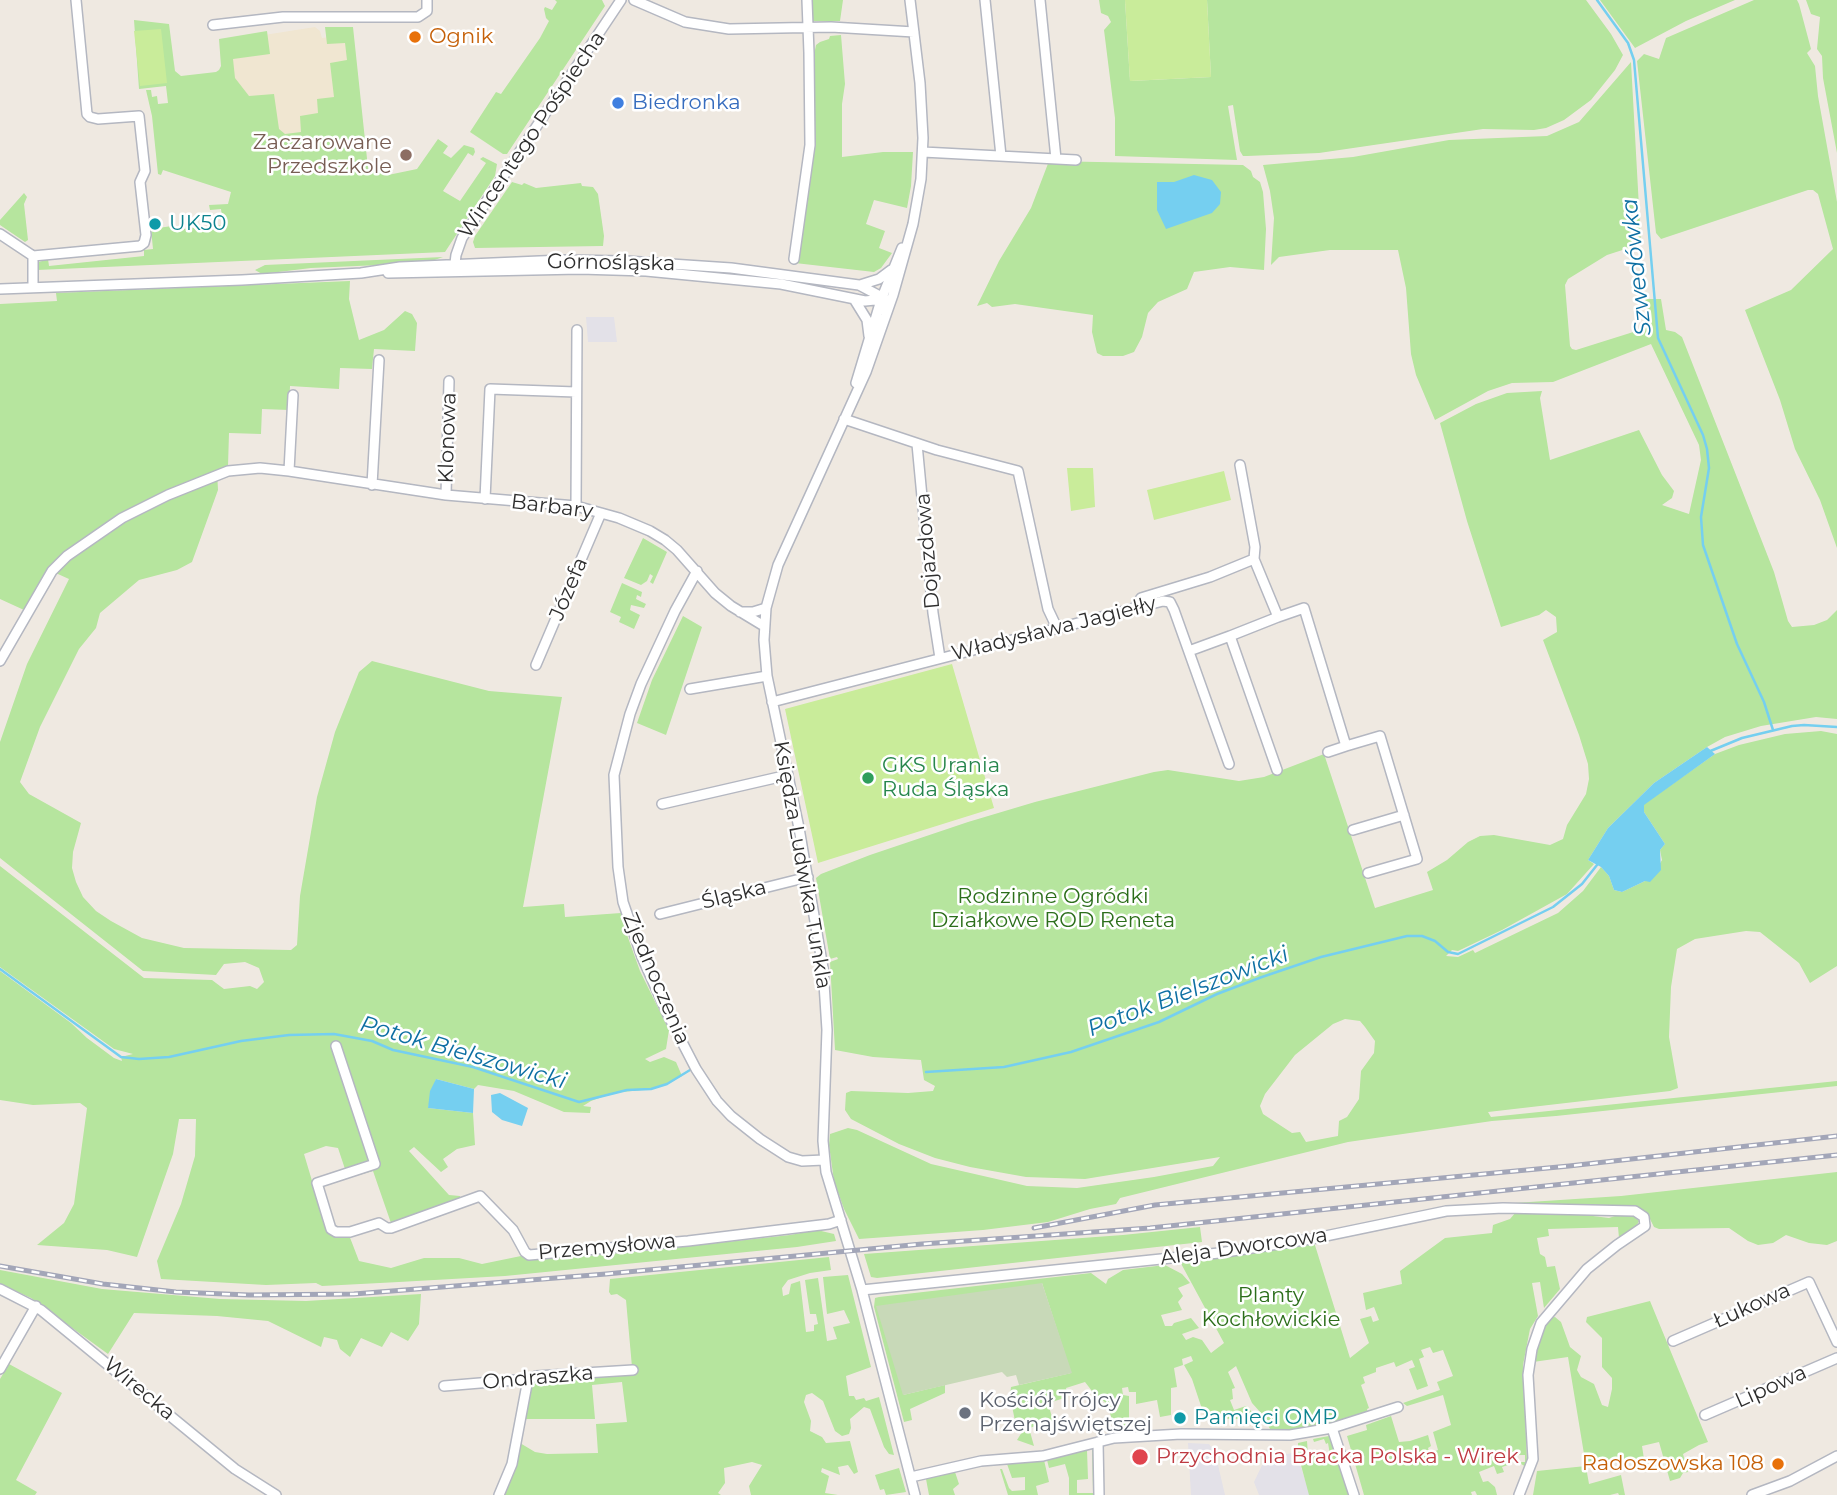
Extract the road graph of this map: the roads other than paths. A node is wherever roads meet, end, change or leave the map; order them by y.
1 (76, 0) edge
2 (427, 0) edge
3 (621, 0) edge
4 (634, 0) edge
5 (807, 0) edge
6 (911, 0) edge
7 (985, 0) edge
8 (1040, 0) edge
9 (213, 25) dead end
10 (808, 27) junction
11 (914, 32) junction
12 (923, 152) junction
13 (1001, 156) junction
14 (1056, 159) junction
15 (1076, 160) dead end
16 (913, 224) junction
17 (0, 234) edge
18 (33, 256) junction
19 (794, 258) dead end
20 (894, 266) junction
21 (454, 269) junction
22 (859, 285) junction
23 (33, 286) junction
24 (0, 289) edge
25 (893, 295) junction
26 (854, 299) junction
27 (881, 300) junction
28 (886, 313) junction
29 (577, 330) dead end
30 (869, 338) junction
31 (379, 360) dead end
32 (449, 381) dead end
33 (576, 392) junction
34 (293, 395) dead end
35 (849, 408) junction
36 (844, 419) junction
37 (917, 444) junction
38 (1240, 465) dead end
39 (289, 471) junction
40 (372, 485) junction
41 (446, 495) junction
42 (485, 499) junction
43 (576, 506) junction
44 (601, 513) junction
45 (1254, 559) junction
46 (697, 571) junction
47 (1135, 607) junction
48 (766, 608) junction
49 (740, 612) junction
50 (1278, 617) junction
51 (764, 626) junction
52 (1057, 628) junction
53 (1230, 636) junction
54 (1189, 651) junction
55 (940, 658) junction
56 (0, 662) edge
57 (536, 665) dead end
58 (767, 676) junction
59 (690, 689) dead end
60 (772, 702) junction
61 (1346, 746) junction
62 (1328, 752) dead end
63 (1229, 764) dead end
64 (1277, 770) dead end
65 (788, 775) junction
66 (663, 804) dead end
67 (1404, 816) junction
68 (1353, 830) dead end
69 (1368, 873) dead end
70 (808, 877) junction
71 (660, 915) dead end
72 (336, 1046) dead end
73 (824, 1160) junction
74 (841, 1220) junction
75 (0, 1289) edge
76 (862, 1290) junction
77 (36, 1307) junction
78 (1673, 1341) dead end
79 (1837, 1342) edge
80 (1837, 1358) edge
81 (0, 1369) edge
82 (632, 1370) dead end
83 (528, 1379) junction
84 (444, 1386) dead end
85 (1398, 1407) dead end
86 (1704, 1415) dead end
87 (1332, 1428) junction
88 (1098, 1442) junction
89 (1837, 1456) edge
90 (911, 1477) junction
91 (270, 1493) edge
92 (499, 1495) edge
93 (915, 1495) edge
94 (1100, 1495) edge
95 (1354, 1495) edge
96 (1519, 1495) edge
97 (1752, 1495) edge

1 - 18 street
2 - 9 street
3 - 21 street, Wincentego Pośpiecha
4 - 10 street
5 - 10 street
6 - 11 street, Księdza Ludwika Tunkla
7 - 13 street
8 - 14 street
10 - 11 street
10 - 19 street
11 - 12 street, Księdza Ludwika Tunkla
12 - 13 street
12 - 16 street, Księdza Ludwika Tunkla
13 - 14 street
14 - 15 street
16 - 20 street, Księdza Ludwika Tunkla
16 - 25 street, Księdza Ludwika Tunkla
17 - 18 street
18 - 23 street
20 - 22 street
20 - 27 street, Księdza Ludwika Tunkla
21 - 22 street, Górnośląska
21 - 23 street, Górnośląska
21 - 26 street, Górnośląska
22 - 27 street, Górnośląska
23 - 24 street, Górnośląska
25 - 27 street, Górnośląska
25 - 28 street, Księdza Ludwika Tunkla
26 - 27 street, Górnośląska
26 - 30 street
27 - 28 street
27 - 30 street, Księdza Ludwika Tunkla
28 - 35 street, Księdza Ludwika Tunkla
29 - 33 street
30 - 35 street, Księdza Ludwika Tunkla
31 - 40 street
32 - 41 street, Klonowa
33 - 42 street
33 - 43 street
34 - 39 street
35 - 36 street, Księdza Ludwika Tunkla
36 - 37 street
36 - 48 street, Księdza Ludwika Tunkla
37 - 52 street
37 - 55 street, Dojazdowa
38 - 45 street
39 - 40 street, Barbary
39 - 56 street, Barbary
40 - 41 street, Barbary
41 - 42 street, Barbary
42 - 43 street, Barbary
43 - 44 street, Barbary
44 - 46 street, Barbary
44 - 57 street, Józefa
45 - 47 street
45 - 50 street
46 - 49 street, Barbary
46 - 73 street, Zjednoczenia
47 - 52 street, Władysława Jagiełły
47 - 54 street, Władysława Jagiełły
48 - 49 street
48 - 51 street, Księdza Ludwika Tunkla
49 - 51 street, Barbary
50 - 53 street
50 - 61 street
51 - 58 street, Księdza Ludwika Tunkla
52 - 55 street, Władysława Jagiełły
53 - 54 street
53 - 64 street
54 - 63 street, Władysława Jagiełły
55 - 60 street, Władysława Jagiełły
58 - 59 street
58 - 60 street, Księdza Ludwika Tunkla
60 - 65 street, Księdza Ludwika Tunkla
61 - 62 street
61 - 67 street
65 - 66 street
65 - 70 street, Księdza Ludwika Tunkla
67 - 68 street
67 - 69 street
70 - 71 street, Śląska
70 - 73 street, Księdza Ludwika Tunkla
72 - 74 street, Przemysłowa
73 - 74 street, Księdza Ludwika Tunkla
74 - 76 street, Księdza Ludwika Tunkla
75 - 77 street, Wirecka
76 - 90 street, Księdza Ludwika Tunkla
76 - 96 street, Aleja Dworcowa
77 - 81 street
77 - 91 street, Wirecka
78 - 79 street, Łukowa
80 - 86 street, Lipowa
82 - 83 street, Ondraszka
83 - 84 street, Ondraszka
83 - 92 street
85 - 87 street
87 - 88 street
87 - 95 street
88 - 90 street
88 - 94 street
89 - 97 street
90 - 93 street, Księdza Ludwika Tunkla

